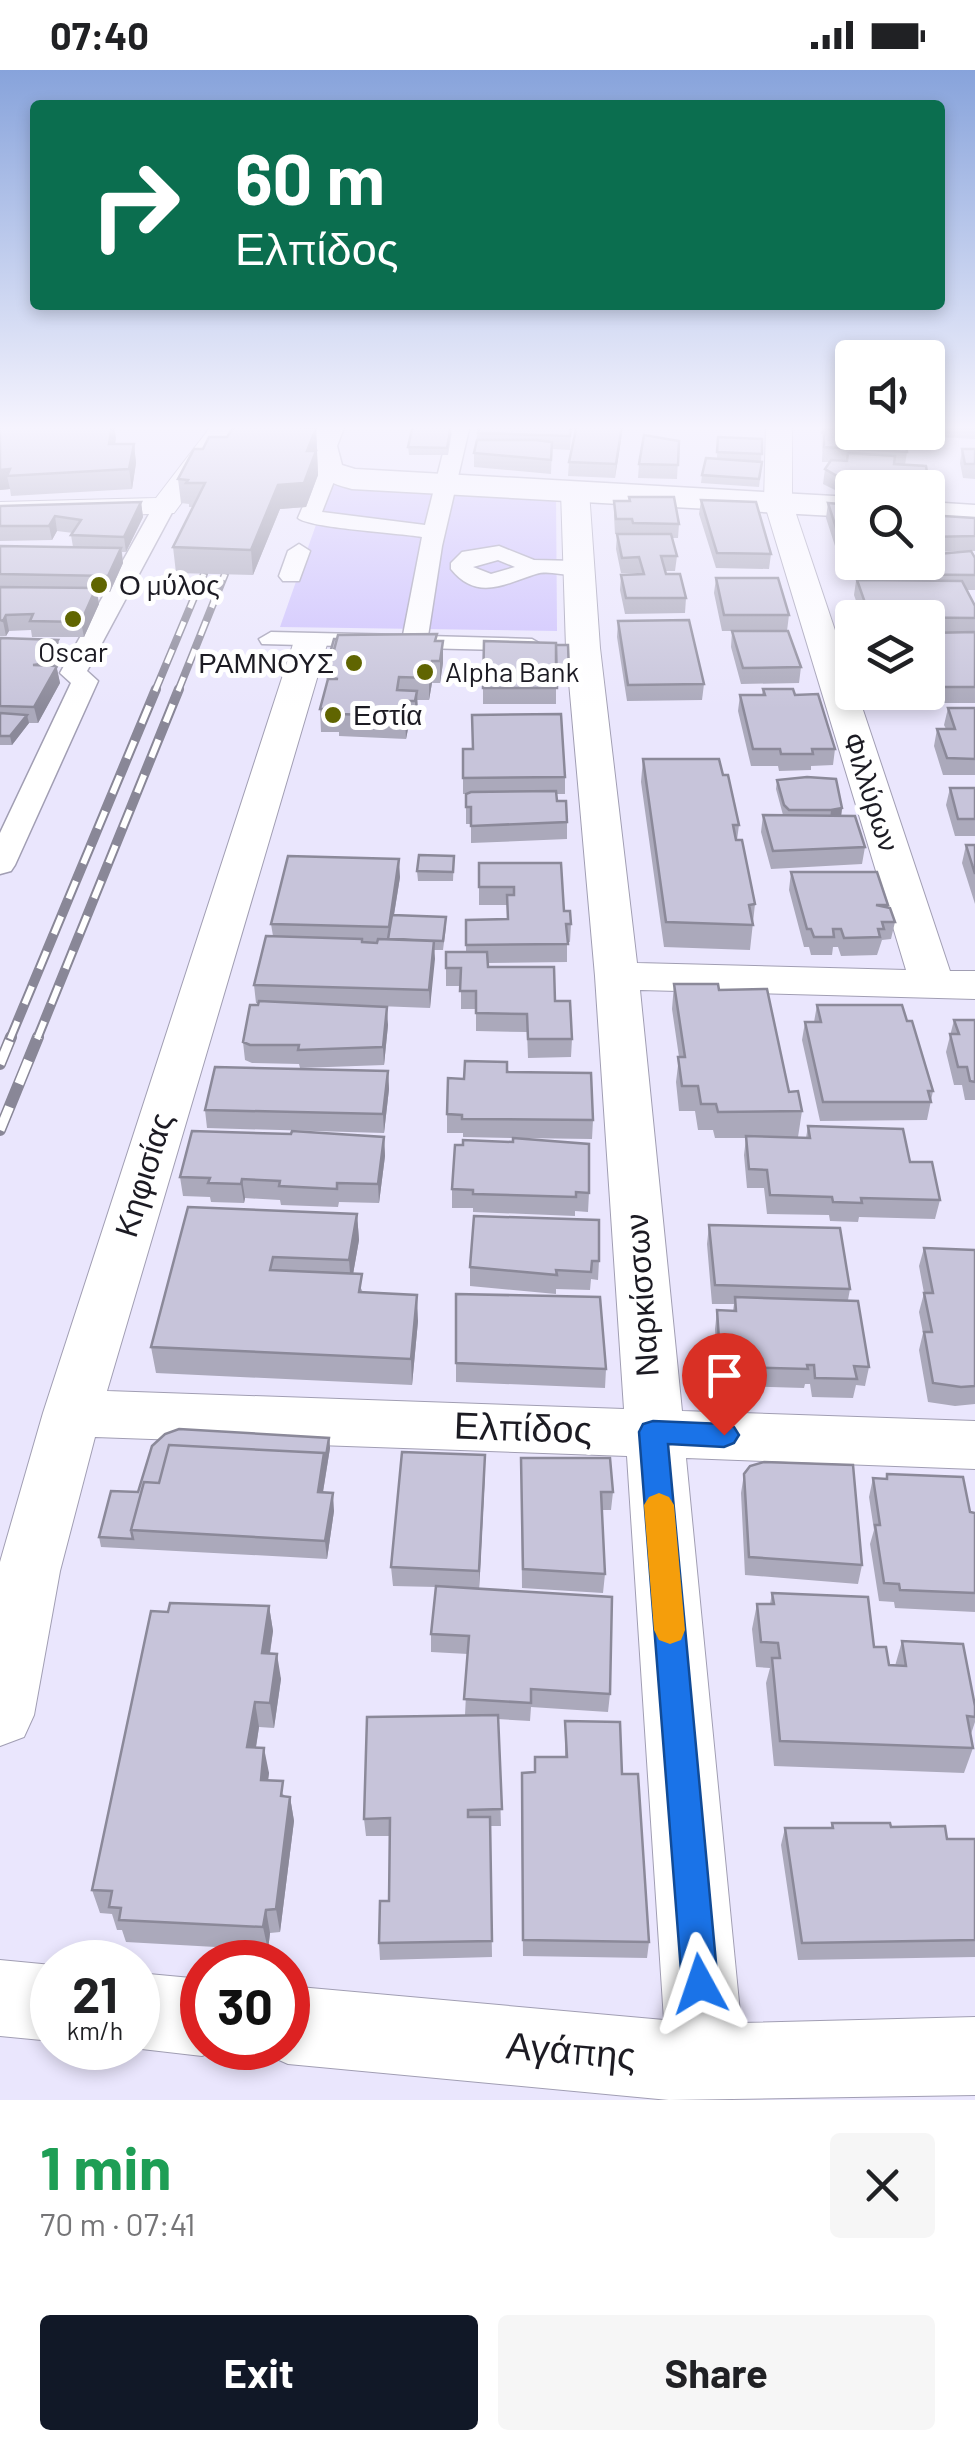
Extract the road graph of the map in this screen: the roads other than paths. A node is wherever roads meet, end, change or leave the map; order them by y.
1 (93, 520) edge
2 (164, 520) edge
3 (330, 520) edge
4 (437, 520) edge
5 (576, 520) edge
6 (784, 520) edge
7 (160, 526) junction
8 (434, 533) junction
9 (298, 550) dead end
10 (428, 564) junction
11 (577, 568) junction
12 (291, 576) dead end
13 (119, 610) dead end
14 (419, 615) junction
15 (286, 634) junction
16 (414, 643) junction
17 (582, 648) junction
18 (0, 865) edge
19 (618, 976) junction
20 (954, 984) edge
21 (72, 1413) junction
22 (653, 1432) junction
23 (975, 1444) edge
24 (0, 1715) edge
25 (0, 1998) edge
26 (30, 2001) edge
27 (310, 2027) edge
28 (975, 2056) edge
29 (708, 2082) edge

1 - 7 street
2 - 7 street
3 - 8 street
4 - 8 street
5 - 11 street, Ναρκίσσων
6 - 20 street, Φιλλύρων
7 - 13 street
7 - 18 street
8 - 10 street
9 - 12 street
10 - 11 street
10 - 14 street
11 - 17 street, Ναρκίσσων
14 - 15 street
14 - 16 street
15 - 16 street
15 - 21 street, Κηφισίας
16 - 17 street
17 - 19 street, Ναρκίσσων
19 - 20 street
19 - 22 street, Ναρκίσσων
21 - 22 street, Ελπίδος
21 - 24 street, Κηφισίας
22 - 23 street, Ελπίδος
22 - 29 street, Ναρκίσσων
25 - 26 street
27 - 29 street, Αγάπης
28 - 29 street, Αγάπης

